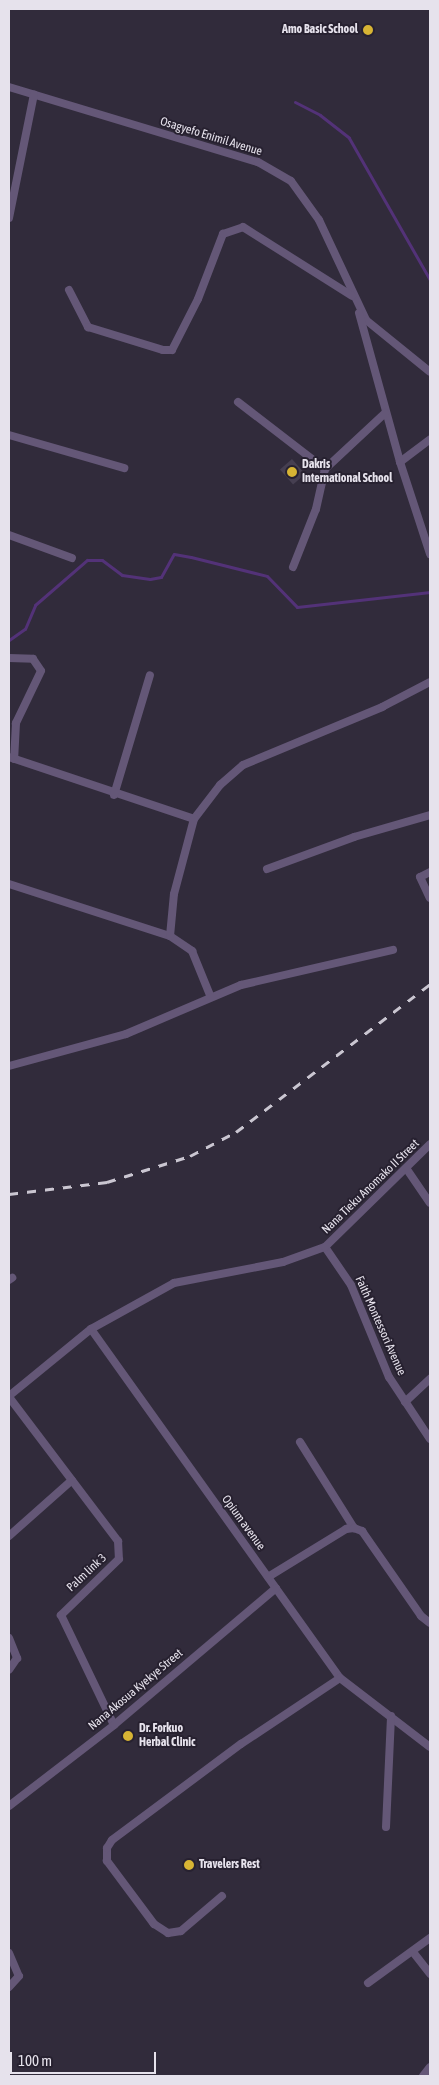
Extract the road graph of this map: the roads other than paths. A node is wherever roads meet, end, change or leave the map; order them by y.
1 (9, 87) edge
2 (34, 94) junction
3 (9, 218) edge
4 (69, 290) dead end
5 (352, 296) junction
6 (358, 306) junction
7 (430, 372) edge
8 (238, 402) dead end
9 (385, 413) junction
10 (9, 435) edge
11 (430, 439) edge
12 (400, 462) junction
13 (124, 468) dead end
14 (325, 469) junction
15 (9, 535) edge
16 (430, 554) edge
17 (72, 558) dead end
18 (293, 567) dead end
19 (9, 658) edge
20 (150, 674) dead end
21 (430, 682) edge
22 (11, 758) edge
23 (114, 795) junction
24 (430, 815) edge
25 (194, 819) junction
26 (267, 868) dead end
27 (430, 872) edge
28 (9, 884) edge
29 (430, 898) edge
30 (170, 936) junction
31 (393, 950) dead end
32 (210, 995) junction
33 (9, 1066) edge
34 (430, 1144) edge
35 (406, 1168) junction
36 (430, 1203) edge
37 (325, 1247) junction
38 (91, 1328) junction
39 (430, 1379) edge
40 (9, 1396) edge
41 (405, 1402) junction
42 (430, 1439) edge
43 (300, 1442) dead end
44 (72, 1480) junction
45 (354, 1528) junction
46 (9, 1536) edge
47 (268, 1577) junction
48 (276, 1588) junction
49 (430, 1623) edge
50 (9, 1638) edge
51 (9, 1670) edge
52 (340, 1678) junction
53 (392, 1716) junction
54 (114, 1725) junction
55 (430, 1747) edge
56 (9, 1806) edge
57 (386, 1827) dead end
58 (222, 1896) dead end
59 (430, 1938) edge
60 (413, 1952) junction
61 (9, 1953) edge
62 (430, 1974) edge
63 (368, 1983) dead end
64 (9, 1987) edge
65 (430, 2067) edge
66 (423, 2076) edge

1 - 2 street, Osagyefo Enimil Avenue
2 - 3 street
2 - 5 street, Osagyefo Enimil Avenue
4 - 5 street
5 - 6 street, Osagyefo Enimil Avenue
6 - 7 street, Osagyefo Enimil Avenue
6 - 9 street
8 - 14 street
9 - 12 street
9 - 14 street
10 - 13 street
11 - 12 street
12 - 16 street
14 - 18 street
15 - 17 street
19 - 22 street
20 - 23 street
21 - 25 street
22 - 23 street
23 - 25 street
24 - 26 street
25 - 30 street
27 - 29 street
28 - 30 street
30 - 32 street
31 - 32 street
32 - 33 street
34 - 35 street, Nana Tieku Anomako II Street
35 - 36 street
35 - 37 street, Nana Tieku Anomako II Street
37 - 38 street, Nana Tieku Anomako II Street
37 - 41 street, Faith Montessori Avenue
38 - 40 street, Nana Tieku Anomako II Street
38 - 47 street, Opium avenue
39 - 41 street
40 - 44 street, Palm link 3
41 - 42 street, Faith Montessori Avenue
43 - 45 street
44 - 46 street
44 - 54 street, Palm link 3
45 - 47 street
45 - 49 street
47 - 48 street, Opium avenue
48 - 52 street, Opium avenue
48 - 54 street, Nana Akosua Kyekye Street
50 - 51 street
52 - 53 street, Opium avenue
52 - 58 street
53 - 55 street, Opium avenue
53 - 57 street
54 - 56 street, Nana Akosua Kyekye Street
59 - 60 street
60 - 62 street
60 - 63 street
61 - 64 street
65 - 66 street

